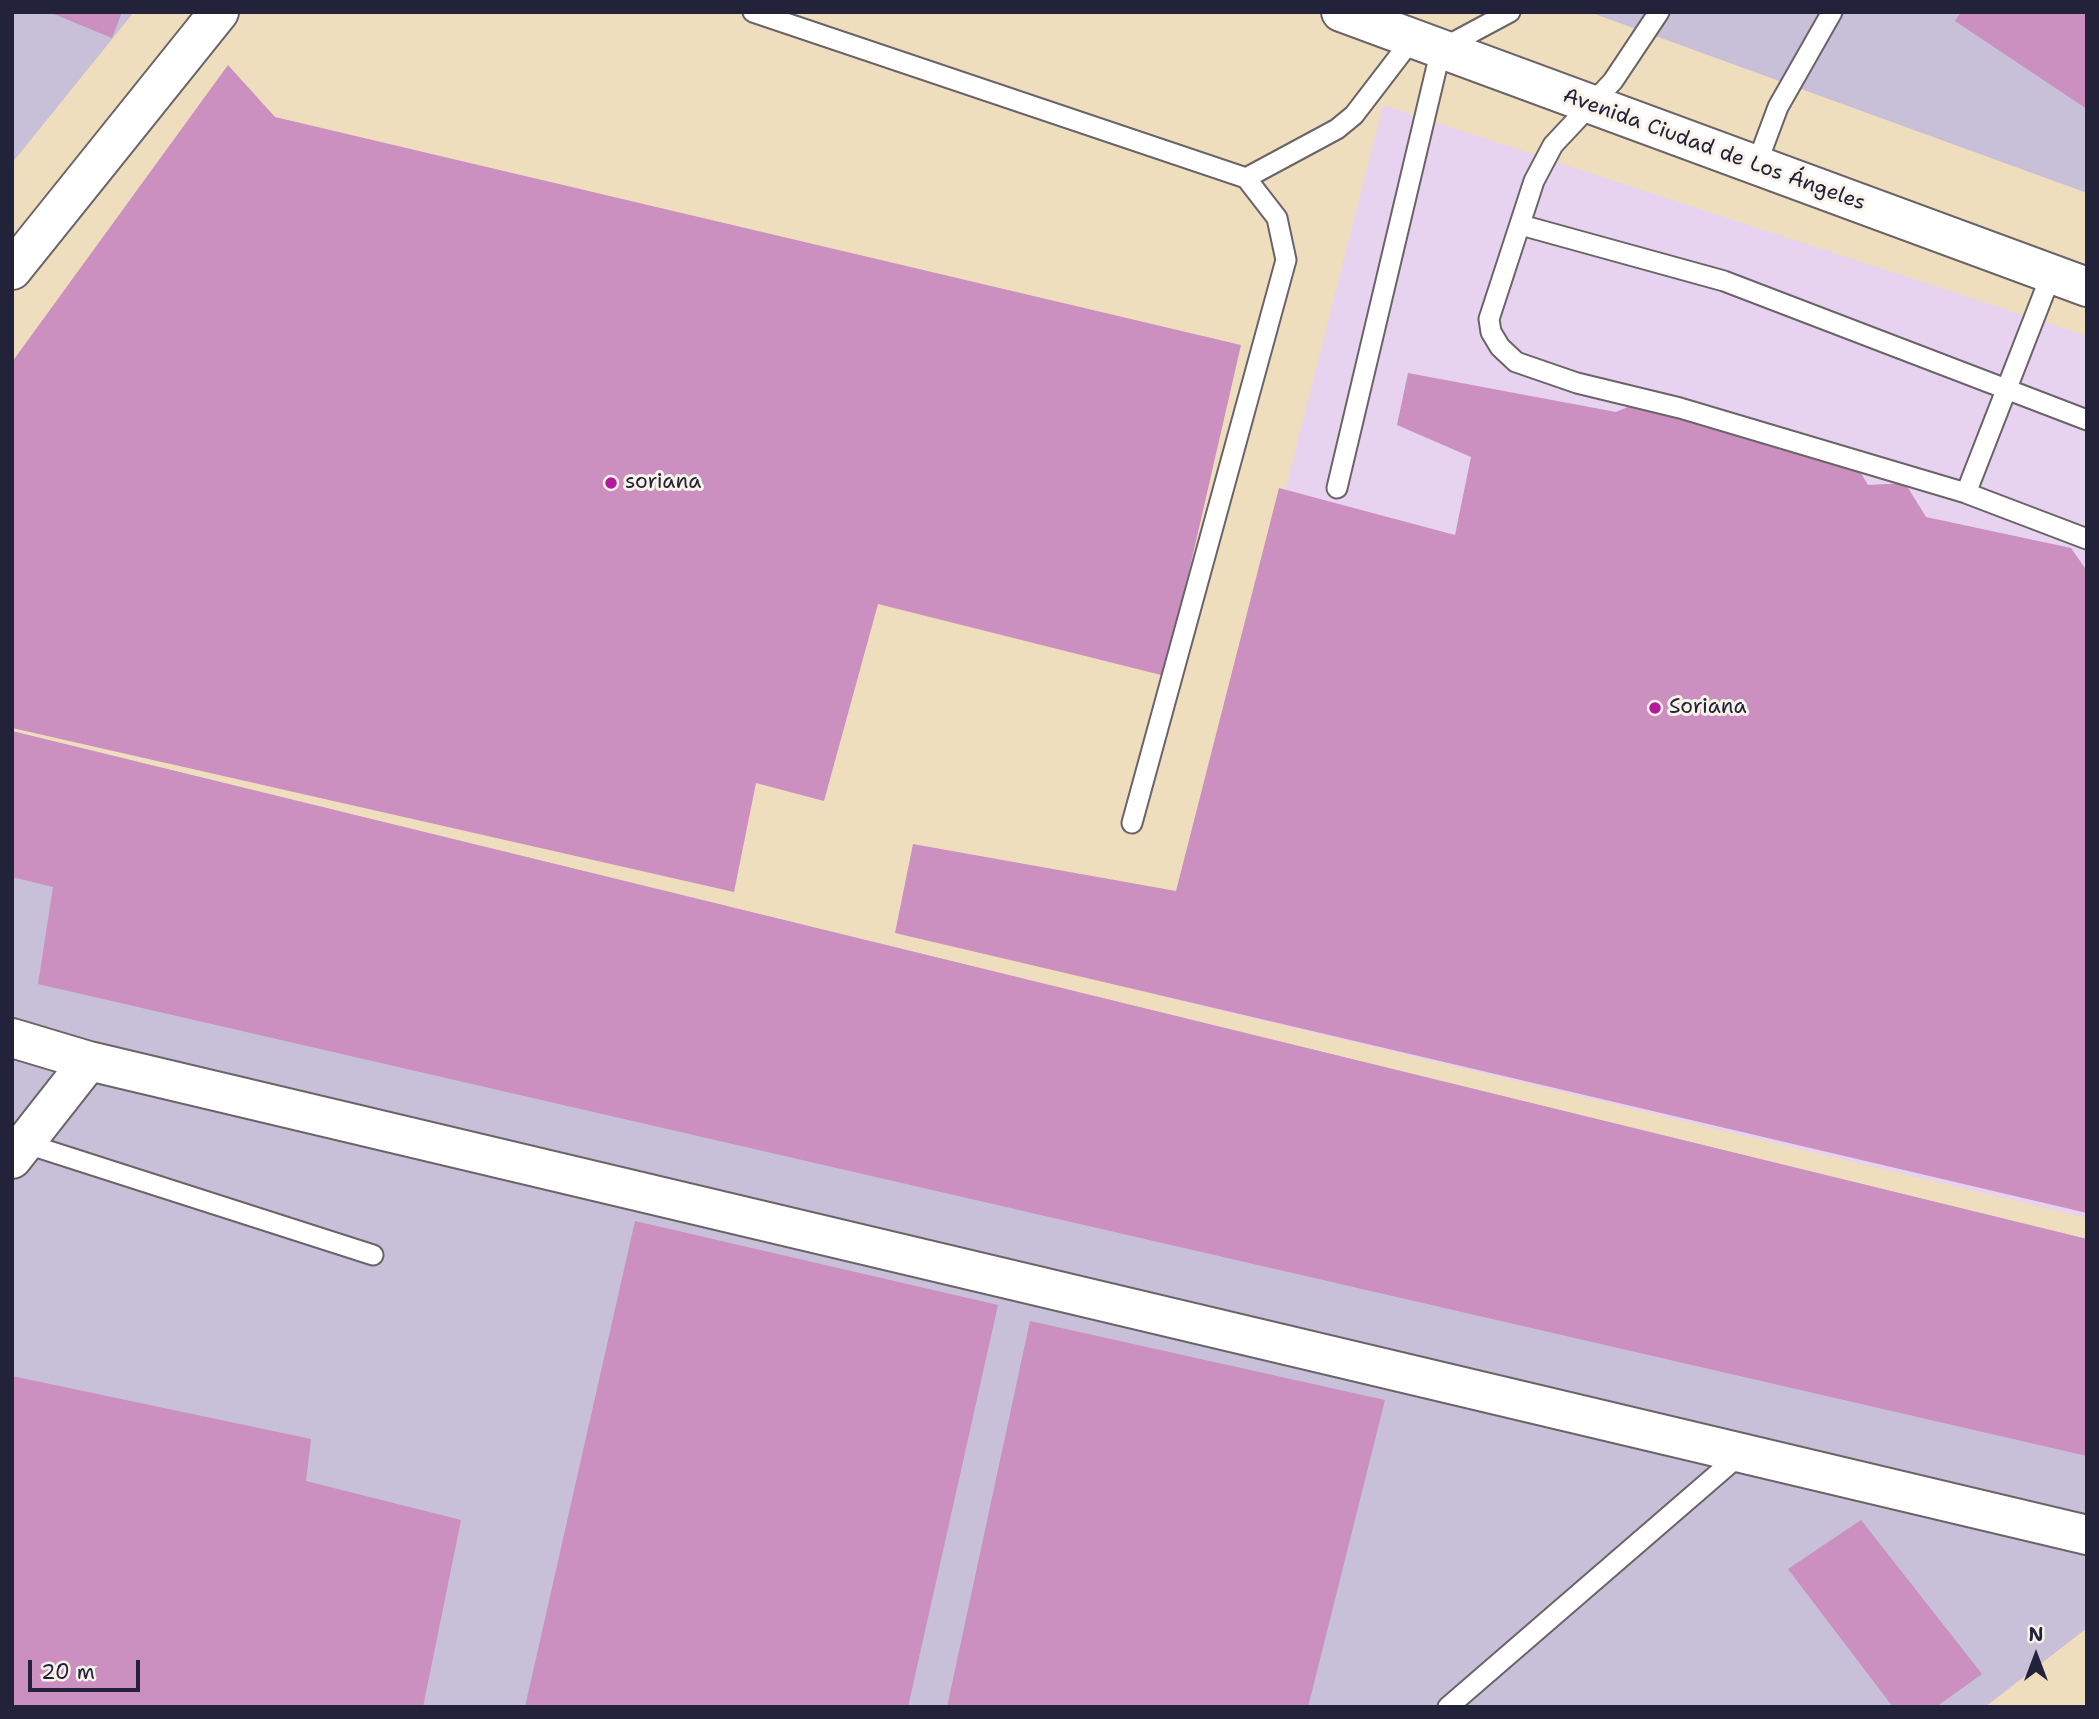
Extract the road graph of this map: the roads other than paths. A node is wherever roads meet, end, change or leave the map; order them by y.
1 (219, 12) edge
2 (753, 12) edge
3 (1341, 12) edge
4 (1510, 12) edge
5 (1659, 12) edge
6 (1832, 12) edge
7 (1427, 44) junction
8 (1593, 105) junction
9 (1756, 166) junction
10 (1246, 177) junction
11 (1521, 225) junction
12 (12, 270) edge
13 (2052, 275) junction
14 (2087, 288) edge
15 (2009, 390) junction
16 (2087, 419) edge
17 (1337, 488) dead end
18 (1966, 493) junction
19 (2087, 539) edge
20 (1132, 823) dead end
21 (12, 1038) edge
22 (89, 1061) junction
23 (18, 1151) edge
24 (373, 1255) dead end
25 (1742, 1452) junction
26 (2087, 1535) edge
27 (1448, 1707) edge

1 - 12 street
2 - 10 lane
3 - 7 street, Avenida Ciudad de Los Ángeles
4 - 7 lane
5 - 8 lane
6 - 9 lane
7 - 8 street, Avenida Ciudad de Los Ángeles
7 - 10 lane
7 - 17 lane
8 - 9 street, Avenida Ciudad de Los Ángeles
8 - 11 lane
9 - 13 street, Avenida Ciudad de Los Ángeles
10 - 20 lane
11 - 15 lane
11 - 18 lane
13 - 14 street, Avenida Ciudad de Los Ángeles
13 - 15 lane
15 - 16 lane
15 - 18 lane
18 - 19 lane
21 - 22 street
22 - 23 street
22 - 25 street
23 - 24 lane
25 - 26 street
25 - 27 lane

